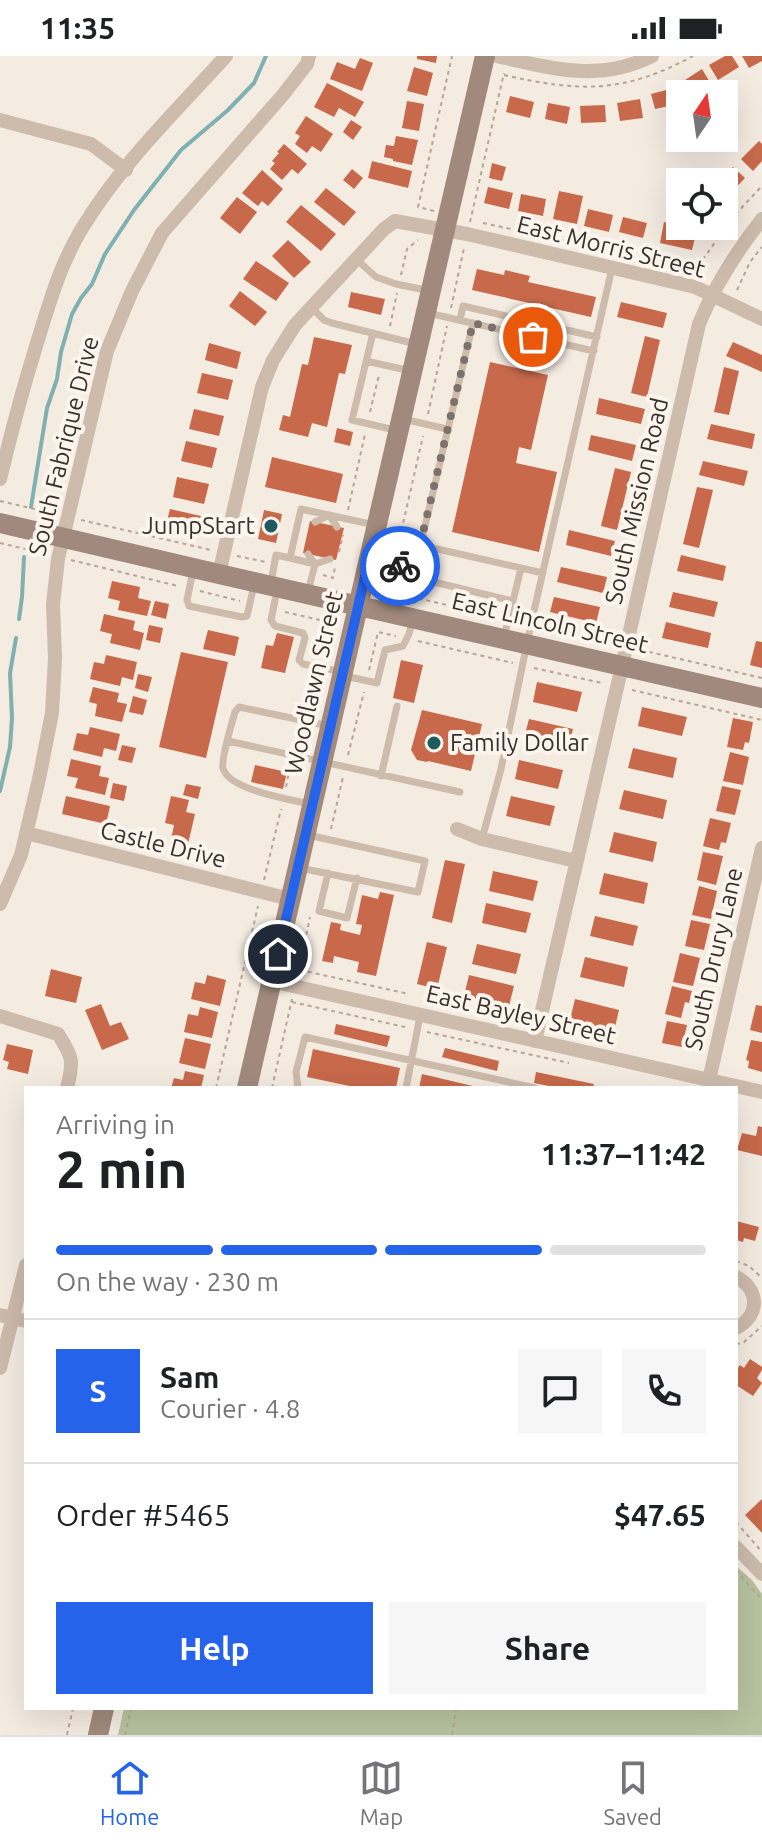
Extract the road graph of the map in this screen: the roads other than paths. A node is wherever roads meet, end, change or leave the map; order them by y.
1 (226, 56) edge
2 (309, 56) edge
3 (485, 56) edge
4 (496, 56) edge
5 (652, 56) edge
6 (0, 120) edge
7 (126, 170) junction
8 (762, 219) edge
9 (446, 222) junction
10 (356, 259) junction
11 (613, 267) junction
12 (430, 291) junction
13 (711, 294) junction
14 (311, 307) junction
15 (425, 312) junction
16 (762, 319) edge
17 (460, 320) junction
18 (473, 323) junction
19 (373, 333) junction
20 (597, 337) junction
21 (418, 344) junction
22 (594, 351) junction
23 (366, 361) junction
24 (412, 371) junction
25 (400, 425) junction
26 (447, 429) junction
27 (0, 479) edge
28 (329, 515) junction
29 (315, 522) dead end
30 (0, 523) edge
31 (327, 525) dead end
32 (377, 526) junction
33 (337, 527) dead end
34 (420, 545) junction
35 (60, 547) junction
36 (308, 554) dead end
37 (290, 558) junction
38 (330, 559) dead end
39 (369, 559) junction
40 (317, 560) junction
41 (521, 568) junction
42 (414, 570) junction
43 (543, 573) junction
44 (219, 574) junction
45 (192, 578) junction
46 (267, 585) junction
47 (308, 594) junction
48 (513, 601) junction
49 (359, 606) junction
50 (413, 618) junction
51 (506, 629) junction
52 (529, 634) junction
53 (625, 656) junction
54 (343, 674) junction
55 (762, 698) edge
56 (397, 706) dead end
57 (331, 726) junction
58 (228, 741) junction
59 (321, 763) junction
60 (381, 776) junction
61 (460, 792) dead end
62 (312, 805) junction
63 (457, 829) dead end
64 (26, 833) junction
65 (305, 834) junction
66 (482, 839) junction
67 (762, 848) edge
68 (576, 861) junction
69 (298, 867) junction
70 (328, 873) junction
71 (357, 878) junction
72 (290, 899) junction
73 (0, 904) edge
74 (271, 981) junction
75 (0, 1016) edge
76 (419, 1022) junction
77 (535, 1041) junction
78 (411, 1061) junction
79 (709, 1080) junction
80 (68, 1086) edge
81 (247, 1086) edge
82 (298, 1086) edge
83 (406, 1086) edge
84 (526, 1086) edge
85 (736, 1086) edge
86 (738, 1087) edge
87 (762, 1092) edge
88 (24, 1273) edge
89 (738, 1278) edge
90 (13, 1318) edge
91 (738, 1327) edge
92 (0, 1368) edge
93 (738, 1549) edge
94 (762, 1574) edge
95 (104, 1710) edge
96 (98, 1735) edge

1 - 7 street
2 - 35 street, South Fabrique Drive
3 - 9 street, Woodlawn Street
4 - 5 street
6 - 7 street
7 - 27 street
8 - 13 street, South Mission Road
9 - 10 street, East Morris Street
9 - 11 street, East Morris Street
9 - 12 street, Woodlawn Street
10 - 12 lane
10 - 14 street
11 - 13 street, East Morris Street
11 - 20 lane
12 - 15 street, Woodlawn Street
13 - 16 street, East Morris Street
13 - 53 street, South Mission Road
14 - 19 lane
14 - 44 street
15 - 17 lane
15 - 21 street, Woodlawn Street
17 - 18 lane
17 - 20 lane
18 - 22 lane
18 - 26 lane
19 - 21 lane
19 - 23 lane
20 - 22 lane
21 - 24 street, Woodlawn Street
22 - 43 lane
23 - 24 lane
23 - 25 lane
24 - 25 street, Woodlawn Street
25 - 26 lane
25 - 32 street, Woodlawn Street
26 - 34 lane
28 - 29 lane
28 - 31 lane
28 - 32 lane
28 - 33 lane
28 - 37 lane
30 - 35 street, East Lincoln Street
32 - 39 street, Woodlawn Street
34 - 41 lane
34 - 42 lane
35 - 45 street, East Lincoln Street
35 - 64 street, South Fabrique Drive
36 - 40 lane
37 - 40 lane
37 - 46 lane
38 - 40 lane
39 - 42 lane
39 - 49 street, Woodlawn Street
40 - 47 lane
41 - 43 lane
41 - 48 lane
42 - 48 lane
43 - 52 lane
44 - 45 street, East Lincoln Street
44 - 46 street, East Lincoln Street
45 - 46 lane
46 - 47 street, East Lincoln Street
46 - 54 lane
47 - 49 street, East Lincoln Street
48 - 51 lane
49 - 50 street, East Lincoln Street
49 - 54 street, Woodlawn Street
50 - 51 street, East Lincoln Street
50 - 54 lane
51 - 52 street, East Lincoln Street
52 - 53 street, East Lincoln Street
52 - 66 lane
53 - 55 street, East Lincoln Street
53 - 68 street, South Mission Road
54 - 57 street, Woodlawn Street
56 - 60 lane
57 - 58 lane
57 - 59 street, Woodlawn Street
58 - 59 lane
58 - 62 lane
59 - 60 lane
59 - 62 street, Woodlawn Street
60 - 61 lane
62 - 65 street, Woodlawn Street
63 - 66 street
64 - 72 street, Castle Drive
64 - 73 street, South Fabrique Drive
65 - 69 street, Woodlawn Street
65 - 71 lane
66 - 68 street
67 - 79 street, South Drury Lane
68 - 77 street, South Mission Road
69 - 70 lane
69 - 72 street, Woodlawn Street
70 - 71 lane
70 - 71 lane
72 - 74 street, Woodlawn Street
74 - 76 street, East Bayley Street
74 - 81 street, Woodlawn Street
75 - 80 street
76 - 77 street, East Bayley Street
76 - 78 lane
77 - 79 street, East Bayley Street
78 - 82 lane
78 - 83 lane
78 - 84 lane
79 - 85 street, East Bayley Street
86 - 87 street, East Bayley Street
88 - 90 street
89 - 91 street
90 - 92 street
93 - 94 street
95 - 96 street

